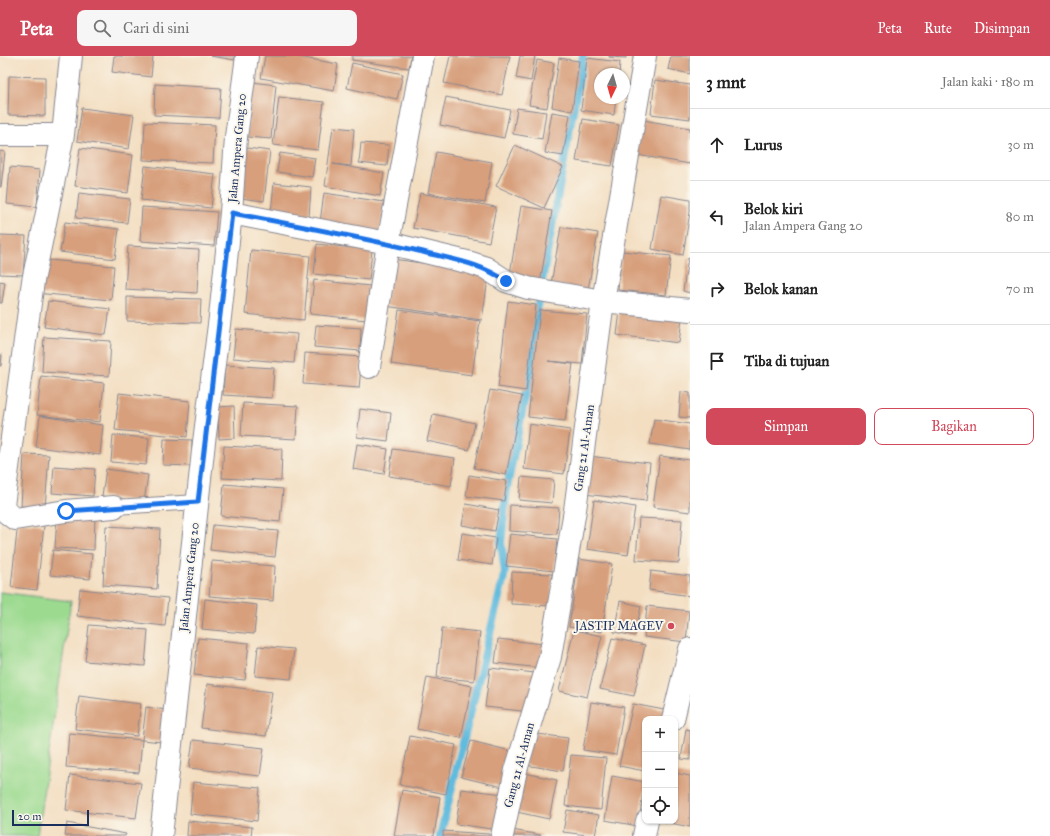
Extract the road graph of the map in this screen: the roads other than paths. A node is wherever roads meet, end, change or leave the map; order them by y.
1 (71, 56) edge
2 (247, 56) edge
3 (423, 56) edge
4 (645, 56) edge
5 (0, 135) edge
6 (63, 135) junction
7 (232, 213) junction
8 (388, 243) junction
9 (603, 304) junction
10 (690, 310) edge
11 (369, 367) dead end
12 (198, 502) junction
13 (114, 507) joint
14 (690, 649) edge
15 (674, 716) edge
16 (646, 824) edge
17 (160, 836) edge
18 (502, 836) edge
19 (644, 836) edge

1 - 6 street
2 - 7 street, Jalan Ampera Gang 20
3 - 8 street
4 - 9 street, Gang 21 Al-Aman
5 - 6 street
6 - 13 street
7 - 8 street
7 - 12 street, Jalan Ampera Gang 20
8 - 9 street
8 - 11 street
9 - 10 street
9 - 18 street, Gang 21 Al-Aman
12 - 13 lane
12 - 17 street, Jalan Ampera Gang 20
14 - 15 street
16 - 19 street

